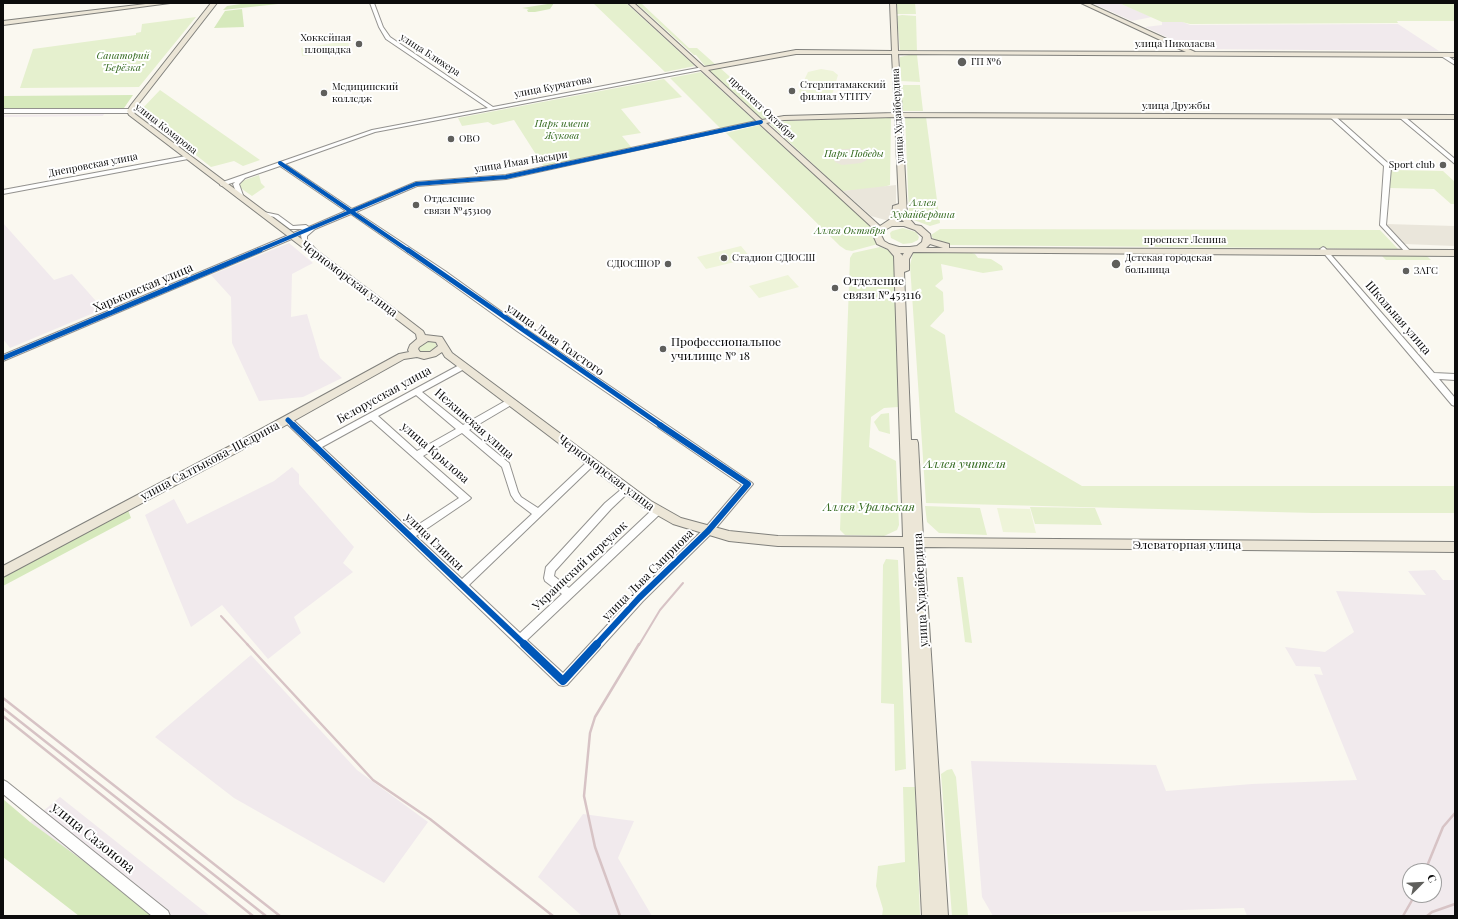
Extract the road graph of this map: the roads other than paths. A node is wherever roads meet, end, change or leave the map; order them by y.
1 (167, 3) edge
2 (214, 3) edge
3 (372, 3) edge
4 (631, 3) edge
5 (889, 3) edge
6 (893, 3) edge
7 (1084, 3) edge
8 (3, 23) edge
9 (893, 52) junction
10 (1195, 54) junction
11 (1443, 55) junction
12 (1455, 55) edge
13 (1455, 63) edge
14 (703, 68) junction
15 (493, 109) junction
16 (3, 111) edge
17 (130, 112) junction
18 (895, 115) junction
19 (1333, 117) junction
20 (1402, 117) junction
21 (1455, 117) edge
22 (761, 122) junction
23 (186, 158) junction
24 (1455, 162) edge
25 (280, 163) junction
26 (247, 175) junction
27 (222, 184) junction
28 (3, 192) edge
29 (241, 198) junction
30 (261, 212) junction
31 (348, 212) junction
32 (866, 217) junction
33 (890, 225) junction
34 (911, 225) junction
35 (879, 230) junction
36 (292, 236) junction
37 (927, 240) junction
38 (891, 248) junction
39 (912, 250) junction
40 (1324, 251) junction
41 (1408, 251) junction
42 (1455, 252) edge
43 (318, 256) junction
44 (902, 263) junction
45 (421, 336) junction
46 (439, 341) junction
47 (415, 351) junction
48 (433, 354) junction
49 (448, 355) junction
50 (3, 358) edge
51 (463, 366) junction
52 (1432, 376) junction
53 (1455, 376) edge
54 (416, 391) junction
55 (510, 402) junction
56 (1455, 403) edge
57 (372, 416) junction
58 (288, 420) junction
59 (463, 429) junction
60 (317, 446) junction
61 (417, 455) junction
62 (592, 462) junction
63 (748, 484) joint
64 (627, 489) junction
65 (657, 511) junction
66 (539, 514) junction
67 (708, 531) junction
68 (410, 535) junction
69 (914, 542) junction
70 (1455, 547) edge
71 (3, 572) edge
72 (463, 586) junction
73 (568, 593) junction
74 (520, 640) junction
75 (563, 681) joint
76 (3, 786) edge
77 (163, 916) edge
78 (930, 916) edge
79 (940, 916) edge

1 - 8 main road
2 - 17 main road
3 - 15 street, улица Блюхера
4 - 14 main road, проспект Октября
5 - 9 main road, улица Худайбердина
6 - 9 main road, улица Худайбердина
7 - 10 main road
9 - 10 main road, улица Николаева
9 - 14 main road, улица Курчатова
9 - 18 main road, улица Худайбердина
10 - 11 main road, улица Николаева
11 - 12 main road, улица Николаева
11 - 13 street
14 - 15 street, улица Курчатова
14 - 22 main road, проспект Октября
15 - 25 street, улица Курчатова
16 - 17 street, улица Комарова
17 - 23 main road, улица Комарова
18 - 19 main road, улица Дружбы
18 - 22 main road, улица Имая Насыри
18 - 33 main road, улица Худайбердина
18 - 34 main road, улица Худайбердина
19 - 20 main road, улица Дружбы
19 - 41 street
20 - 21 main road, улица Дружбы
20 - 24 street
22 - 31 street, улица Имая Насыри
22 - 32 main road, проспект Октября
23 - 27 main road, улица Комарова
23 - 28 street, Днепровская улица
25 - 26 street, улица Курчатова
25 - 31 street, улица Льва Толстого
26 - 27 street, улица Курчатова
26 - 29 street
27 - 29 main road, улица Комарова
29 - 30 main road, улица Комарова
30 - 31 street
30 - 36 main road, улица Комарова
31 - 36 street, улица Имая Насыри
31 - 43 street
31 - 63 street, улица Льва Толстого
32 - 33 main road
32 - 35 main road, проспект Октября
33 - 34 main road
33 - 35 main road
34 - 37 main road
35 - 38 main road
36 - 43 main road, Черноморская улица
36 - 50 street, Харьковская улица
37 - 39 main road
37 - 40 main road, проспект Ленина
38 - 39 main road, проспект Ленина
38 - 44 main road
39 - 40 main road, проспект Ленина
39 - 44 main road
40 - 41 main road, проспект Ленина
40 - 52 street, Школьная улица
41 - 42 main road, проспект Ленина
43 - 45 main road, Черноморская улица
44 - 69 main road, улица Худайбердина
45 - 46 main road
45 - 47 main road
46 - 48 main road
46 - 49 main road, Черноморская улица
47 - 48 main road, улица Салтыкова-Щедрина
47 - 58 main road, улица Салтыкова-Щедрина
48 - 49 main road, улица Салтыкова-Щедрина
49 - 51 main road, Черноморская улица
51 - 54 street, Белорусская улица
51 - 55 main road, Черноморская улица
52 - 53 street
52 - 56 street, Школьная улица
54 - 57 street, Белорусская улица
54 - 59 street, Нежинская улица
55 - 59 street
55 - 62 main road, Черноморская улица
57 - 60 street, Белорусская улица
57 - 61 street, улица Крылова
58 - 60 street, улица Глинки
58 - 71 main road, улица Салтыкова-Щедрина
59 - 61 street
59 - 66 street, Нежинская улица
60 - 68 street, улица Глинки
61 - 68 street, улица Крылова
62 - 64 main road, Черноморская улица
62 - 66 street
63 - 67 street, улица Льва Смирнова
64 - 65 main road, Черноморская улица
64 - 73 street
65 - 67 main road, Черноморская улица
65 - 73 street, Украинский переулок
66 - 72 street
67 - 69 main road, Черноморская улица
67 - 75 street, улица Льва Смирнова
68 - 72 street, улица Глинки
69 - 70 main road, Элеваторная улица
69 - 78 main road, улица Худайбердина
69 - 79 main road, улица Худайбердина
72 - 74 street, улица Глинки
73 - 74 street, Украинский переулок
74 - 75 street, улица Глинки
76 - 77 street, улица Сазонова

